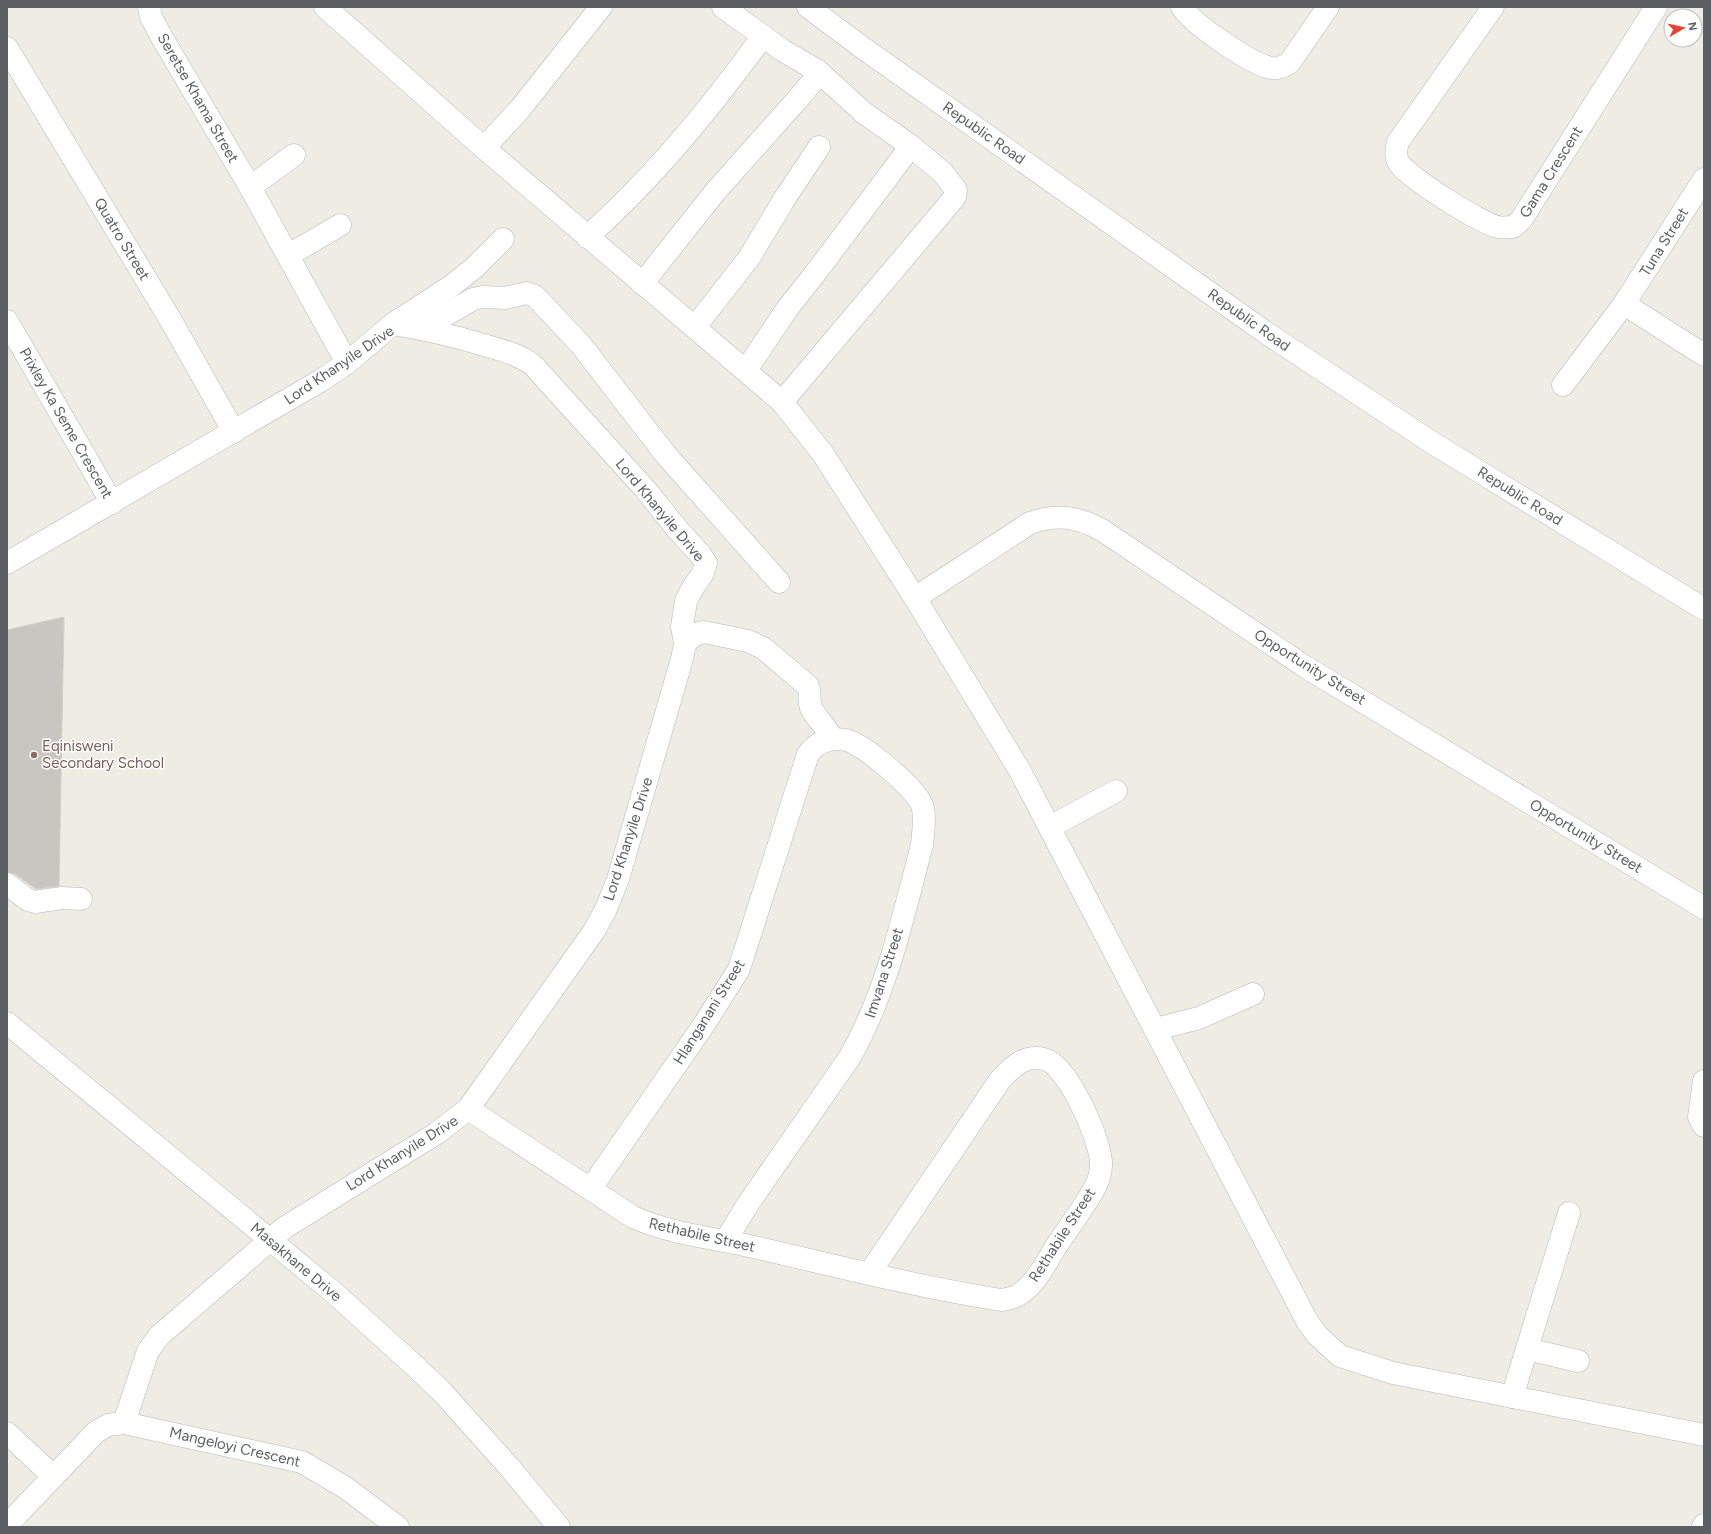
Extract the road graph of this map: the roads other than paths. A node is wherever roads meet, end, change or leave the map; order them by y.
1 (149, 7) edge
2 (325, 7) edge
3 (601, 7) edge
4 (723, 7) edge
5 (808, 7) edge
6 (1182, 7) edge
7 (1328, 7) edge
8 (1493, 7) edge
9 (1656, 7) edge
10 (763, 36) junction
11 (7, 48) edge
12 (820, 72) junction
13 (911, 146) junction
14 (820, 147) dead end
15 (484, 148) junction
16 (294, 155) dead end
17 (1704, 179) edge
18 (250, 186) junction
19 (340, 225) dead end
20 (587, 237) junction
21 (503, 239) dead end
22 (289, 255) junction
23 (642, 284) junction
24 (1624, 304) junction
25 (7, 321) edge
26 (394, 324) junction
27 (695, 327) junction
28 (422, 329) junction
29 (1704, 355) edge
30 (347, 363) junction
31 (746, 370) junction
32 (1563, 385) dead end
33 (782, 402) junction
34 (234, 432) junction
35 (112, 503) junction
36 (7, 563) edge
37 (779, 582) dead end
38 (915, 598) junction
39 (1704, 609) edge
40 (685, 643) junction
41 (832, 739) junction
42 (1116, 791) dead end
43 (1050, 827) junction
44 (7, 884) edge
45 (81, 899) dead end
46 (1704, 908) edge
47 (1254, 994) dead end
48 (7, 1024) edge
49 (1156, 1030) junction
50 (1704, 1081) edge
51 (468, 1109) junction
52 (1704, 1126) edge
53 (591, 1188) junction
54 (1569, 1213) dead end
55 (269, 1240) junction
56 (726, 1240) junction
57 (869, 1274) junction
58 (1527, 1349) junction
59 (1578, 1361) dead end
60 (1512, 1397) junction
61 (124, 1423) junction
62 (7, 1433) edge
63 (1704, 1435) edge
64 (53, 1476) junction
65 (7, 1525) edge
66 (398, 1527) edge
67 (559, 1527) edge

1 - 18 street, Seretse Khama Street
2 - 15 street
3 - 15 street
4 - 10 street
5 - 39 street, Republic Road
6 - 7 street
8 - 9 street, Gama Crescent
10 - 12 street
10 - 20 street
11 - 34 street, Quatro Street
12 - 13 street
12 - 23 street
13 - 31 street
13 - 33 street
14 - 27 street
15 - 20 street
16 - 18 street
17 - 24 street, Tuna Street
18 - 22 street, Seretse Khama Street
19 - 22 street
20 - 23 street
21 - 26 street
22 - 30 street, Seretse Khama Street
23 - 27 street
24 - 29 street
24 - 32 street, Tuna Street
25 - 35 street, Prixley Ka Seme Crescent
26 - 28 street, Lord Khanyile Drive
26 - 30 street, Lord Khanyile Drive
27 - 31 street
28 - 37 street
28 - 40 street, Lord Khanyile Drive
30 - 34 street, Lord Khanyile Drive
31 - 33 street
33 - 38 street
34 - 35 street, Lord Khanyile Drive
35 - 36 street, Lord Khanyile Drive
38 - 43 street
38 - 46 street, Opportunity Street
40 - 41 street
40 - 51 street, Lord Khanyile Drive
41 - 53 street, Hlanganani Street
41 - 56 street, Imvana Street
42 - 43 street
43 - 49 street
44 - 45 street
47 - 49 street
48 - 55 street, Masakhane Drive
49 - 60 street
50 - 52 street
51 - 53 street, Rethabile Street
51 - 55 street, Lord Khanyile Drive
53 - 56 street, Rethabile Street
54 - 58 street
55 - 61 street, Lord Khanyile Drive
55 - 67 street, Masakhane Drive
56 - 57 street, Rethabile Street
57 - 57 street, Rethabile Street
58 - 59 street
58 - 60 street
60 - 63 street
61 - 64 street
61 - 66 street, Mangeloyi Crescent
62 - 64 street
64 - 65 street

